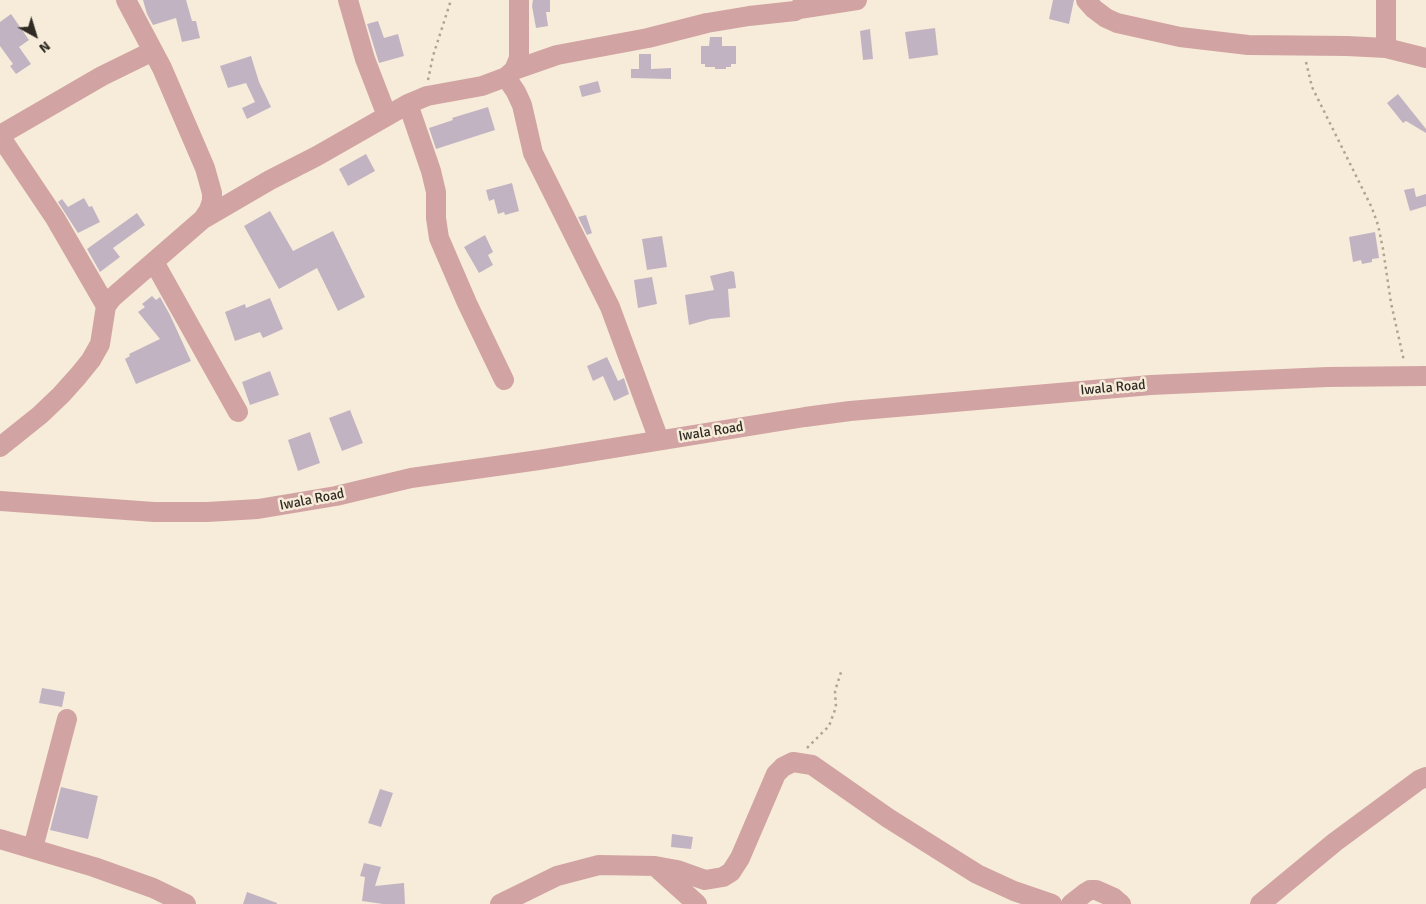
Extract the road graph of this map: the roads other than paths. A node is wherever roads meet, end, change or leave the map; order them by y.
1 (126, 0) edge
2 (348, 0) edge
3 (519, 0) edge
4 (857, 0) edge
5 (1086, 0) edge
6 (1386, 0) edge
7 (802, 5) edge
8 (1386, 48) junction
9 (153, 51) junction
10 (1426, 58) edge
11 (510, 74) junction
12 (408, 104) junction
13 (387, 116) junction
14 (0, 136) edge
15 (203, 220) junction
16 (154, 262) junction
17 (106, 306) junction
18 (1426, 376) edge
19 (504, 380) dead end
20 (238, 412) dead end
21 (659, 440) junction
22 (0, 447) edge
23 (0, 501) edge
24 (67, 720) dead end
25 (1426, 777) edge
26 (0, 839) edge
27 (33, 848) junction
28 (655, 866) junction
29 (186, 904) edge
30 (500, 904) edge
31 (697, 904) edge
32 (1052, 904) edge
33 (1071, 904) edge
34 (1121, 904) edge
35 (1260, 904) edge

1 - 9 street
2 - 13 street
3 - 11 street
4 - 7 street
5 - 8 street
6 - 8 street
7 - 11 street
8 - 10 street
9 - 14 street
9 - 15 street
11 - 12 street
11 - 21 street
12 - 13 street
12 - 19 street
13 - 15 street
14 - 17 street
15 - 16 street
16 - 17 street
16 - 20 street
17 - 22 street
18 - 21 street, Iwala Road
21 - 23 street, Iwala Road
24 - 27 street
25 - 35 street
26 - 27 street
27 - 29 street
28 - 30 street
28 - 31 street
28 - 32 street
33 - 34 street

